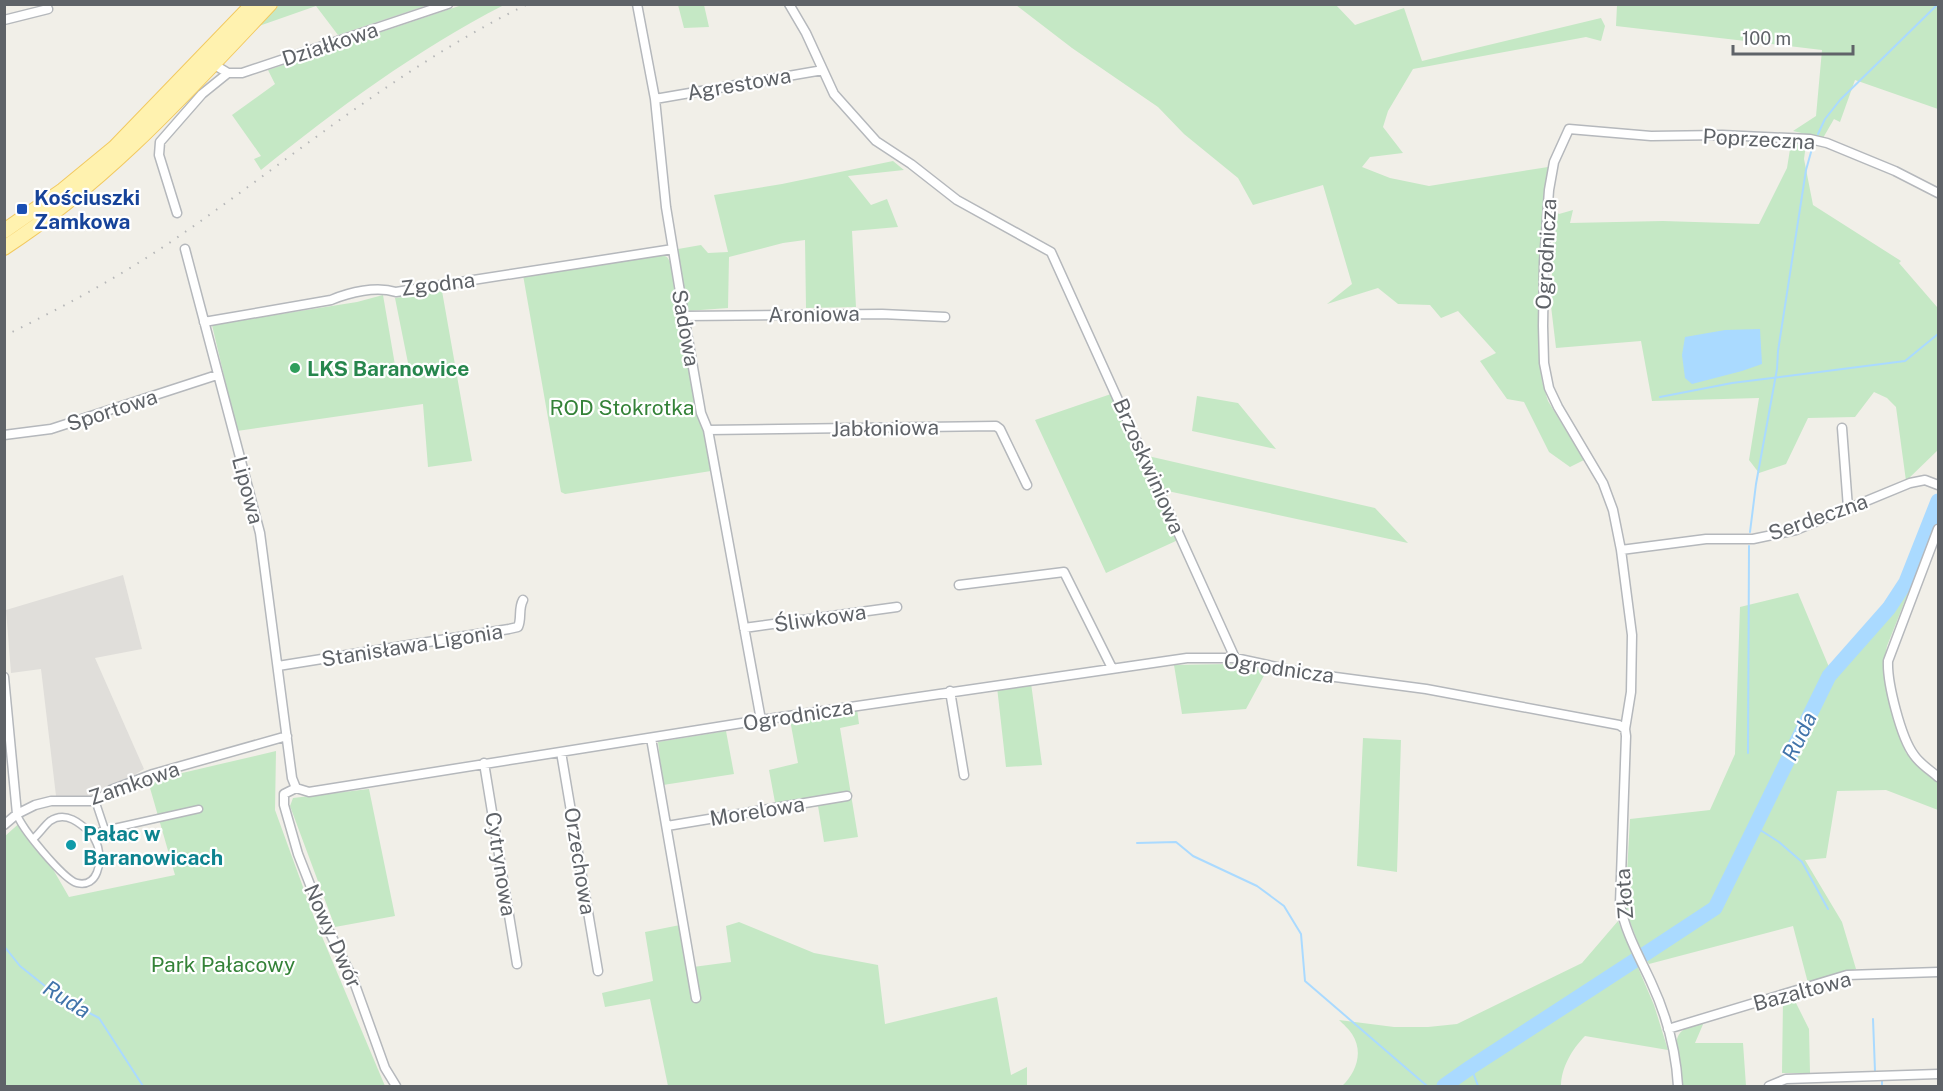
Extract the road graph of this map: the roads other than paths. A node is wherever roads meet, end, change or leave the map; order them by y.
1 (253, 4) edge
2 (270, 4) edge
3 (448, 4) edge
4 (637, 4) edge
5 (789, 4) edge
6 (48, 9) dead end
7 (4, 20) edge
8 (213, 64) junction
9 (823, 70) junction
10 (228, 73) junction
11 (655, 99) junction
12 (1569, 129) joint
13 (1938, 193) edge
14 (177, 213) dead end
15 (4, 231) edge
16 (4, 248) edge
17 (185, 249) dead end
18 (673, 249) junction
19 (684, 316) junction
20 (945, 317) dead end
21 (204, 322) junction
22 (217, 375) junction
23 (1842, 428) dead end
24 (708, 430) junction
25 (4, 435) edge
26 (1027, 485) dead end
27 (1938, 485) edge
28 (1848, 508) junction
29 (1938, 529) edge
30 (1621, 550) junction
31 (959, 585) dead end
32 (523, 600) dead end
33 (897, 607) dead end
34 (744, 628) junction
35 (1235, 658) junction
36 (278, 666) junction
37 (1112, 668) junction
38 (4, 677) edge
39 (950, 691) junction
40 (761, 720) junction
41 (1624, 729) junction
42 (286, 736) junction
43 (651, 738) junction
44 (561, 752) junction
45 (484, 763) junction
46 (964, 775) dead end
47 (1938, 777) edge
48 (296, 788) junction
49 (847, 796) dead end
50 (95, 800) junction
51 (200, 809) dead end
52 (17, 814) junction
53 (4, 825) edge
54 (667, 826) junction
55 (105, 830) junction
56 (92, 834) junction
57 (33, 839) junction
58 (517, 964) dead end
59 (598, 971) dead end
60 (1938, 972) edge
61 (696, 998) dead end
62 (1668, 1029) junction
63 (1938, 1074) edge
64 (396, 1086) edge
65 (1678, 1086) edge
66 (1769, 1086) edge

1 - 15 main road
2 - 8 main road
3 - 10 street, Działkowa
4 - 11 street, Sadowa
5 - 9 street, Brzoskwiniowa
6 - 7 street
8 - 10 street
8 - 16 main road
9 - 11 street, Agrestowa
9 - 35 street, Brzoskwiniowa
10 - 14 street
11 - 18 street, Sadowa
12 - 13 street, Poprzeczna
12 - 30 street, Ogrodnicza
17 - 21 street, Lipowa
18 - 19 street, Sadowa
18 - 21 street, Zgodna
19 - 20 street, Aroniowa
19 - 24 street, Sadowa
21 - 22 street, Lipowa
22 - 25 street, Sportowa
22 - 36 street, Lipowa
23 - 28 street
24 - 26 street, Jabłoniowa
24 - 34 street, Sadowa
27 - 28 street, Serdeczna
28 - 30 street, Serdeczna
29 - 47 street
30 - 41 street, Ogrodnicza
31 - 37 street
32 - 36 street, Stanisława Ligonia
33 - 34 street, Śliwkowa
34 - 40 street, Sadowa
35 - 37 street, Ogrodnicza
35 - 41 street, Ogrodnicza
36 - 42 street, Lipowa
37 - 39 street, Ogrodnicza
38 - 52 street
39 - 40 street, Ogrodnicza
39 - 46 street
40 - 43 street, Ogrodnicza
41 - 62 street, Złota
42 - 48 street
42 - 50 street, Zamkowa
43 - 44 street, Ogrodnicza
43 - 54 street
44 - 45 street, Ogrodnicza
44 - 59 street, Orzechowa
45 - 48 street, Ogrodnicza
45 - 58 street, Cytrynowa
48 - 64 street, Nowy Dwór
49 - 54 street, Morelowa
50 - 52 street, Zamkowa
50 - 55 street
51 - 55 street
52 - 53 street, Zamkowa
52 - 57 street
54 - 61 street
55 - 56 street
56 - 57 street
56 - 57 street
60 - 62 street, Bazaltowa
62 - 65 street, Złota
63 - 66 street

